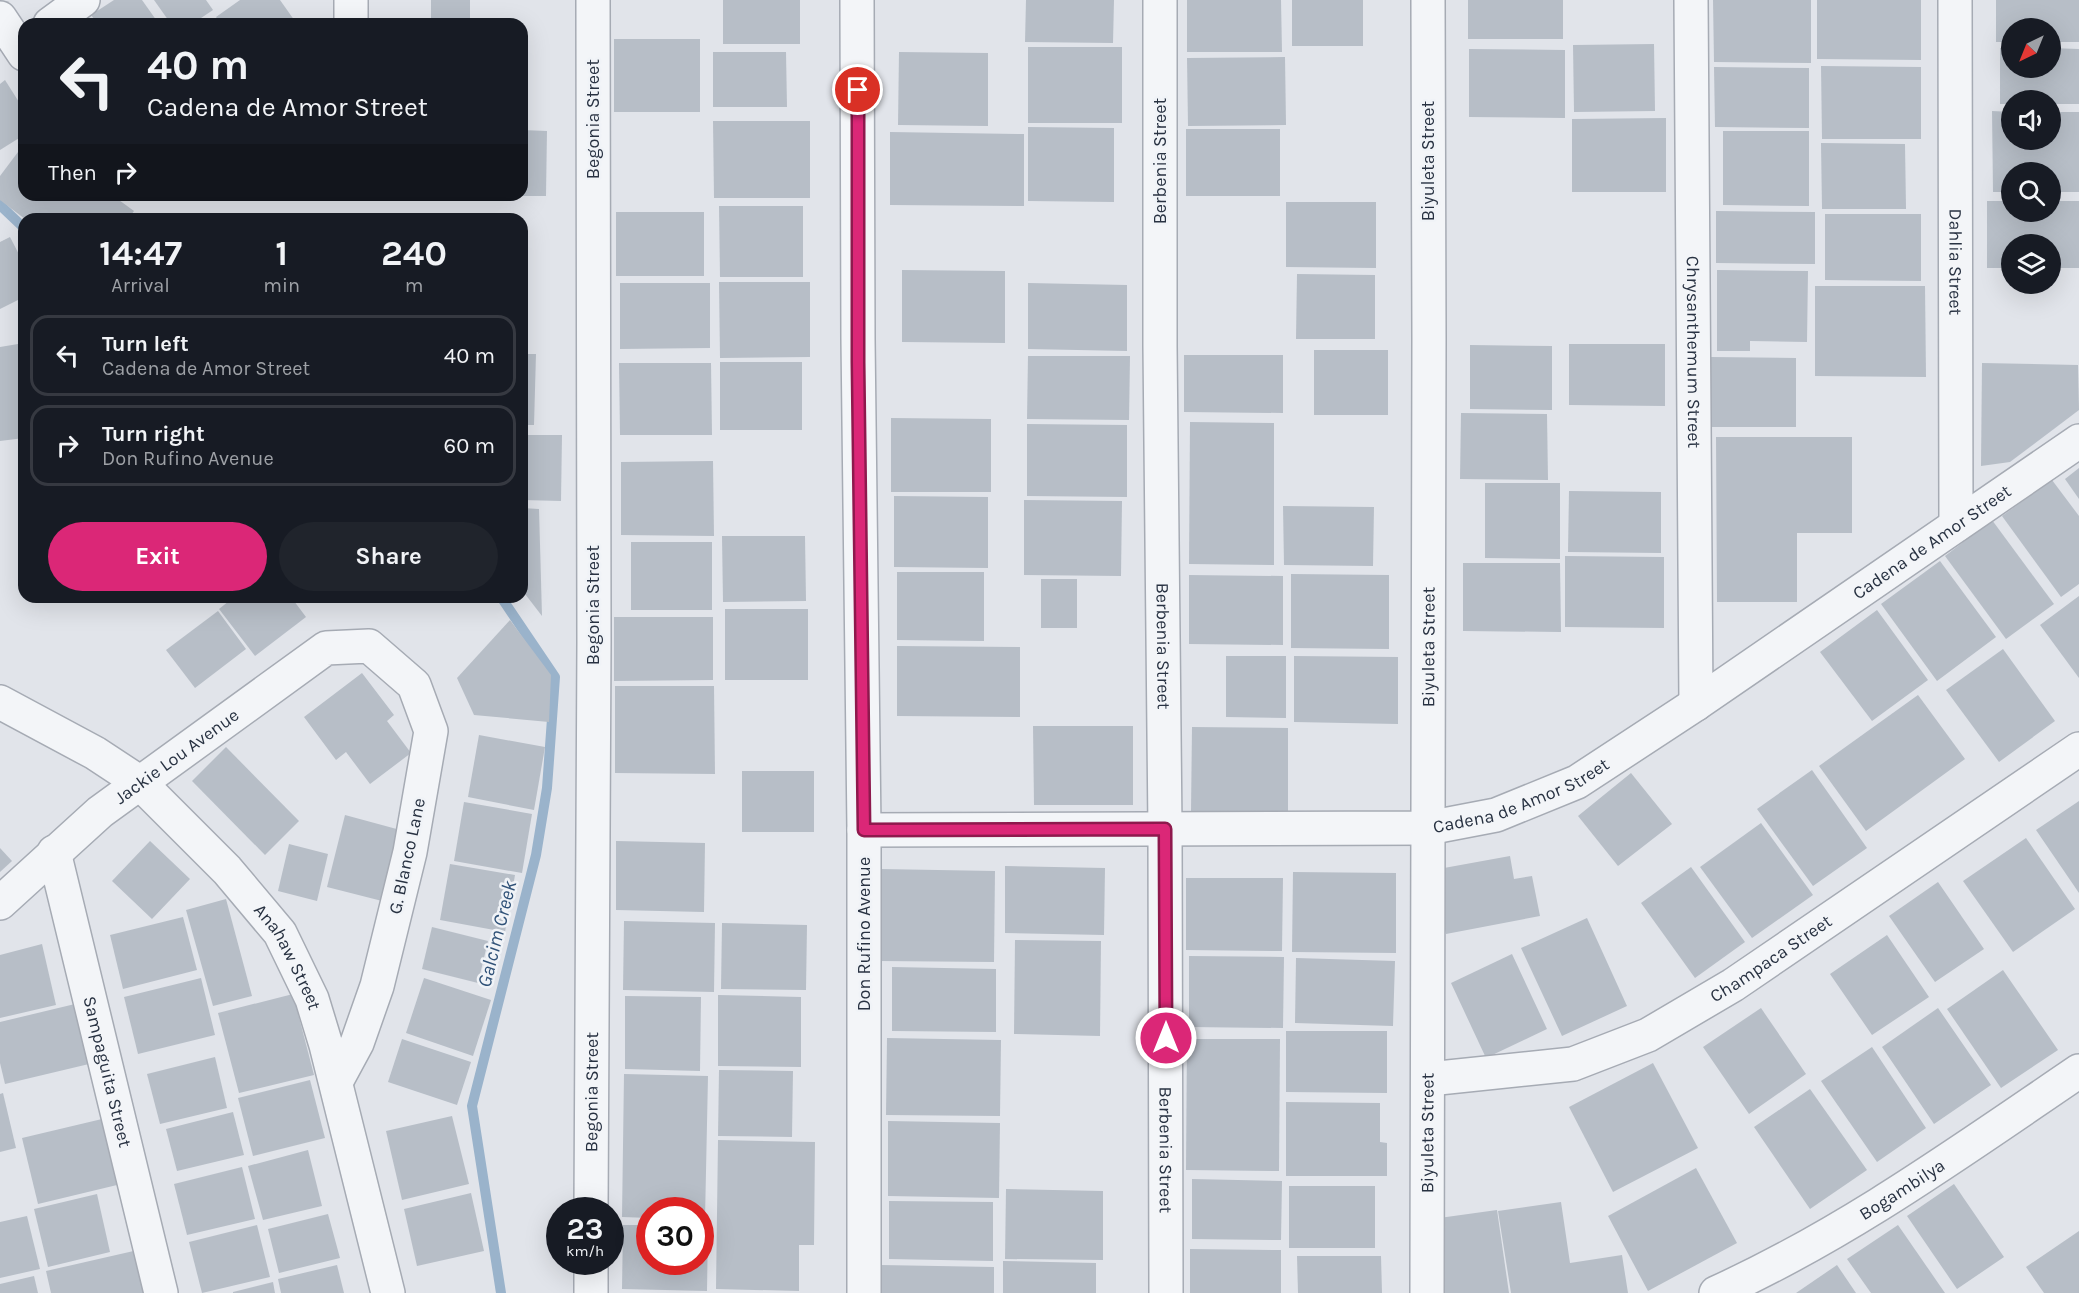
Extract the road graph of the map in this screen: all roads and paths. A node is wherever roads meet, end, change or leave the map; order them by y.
1 (83, 0) edge
2 (351, 0) edge
3 (593, 0) edge
4 (857, 0) edge
5 (1160, 0) edge
6 (1428, 0) edge
7 (1691, 0) edge
8 (1955, 0) edge
9 (0, 18) edge
10 (58, 18) edge
11 (351, 18) edge
12 (17, 51) edge
13 (2079, 441) edge
14 (1956, 525) junction
15 (369, 646) joint
16 (0, 702) edge
17 (1696, 704) junction
18 (2079, 749) edge
19 (139, 782) junction
20 (1428, 828) junction
21 (1165, 829) junction
22 (864, 830) junction
23 (54, 852) junction
24 (0, 903) edge
25 (2079, 1071) edge
26 (1429, 1079) junction
27 (337, 1080) junction
28 (591, 1197) edge
29 (591, 1275) edge
30 (160, 1293) edge
31 (388, 1293) edge
32 (591, 1293) edge
33 (864, 1293) edge
34 (1166, 1293) edge
35 (1427, 1293) edge
36 (1716, 1293) edge

1 - 10 street
2 - 11 street
3 - 28 street, Begonia Street
4 - 22 street, Don Rufino Avenue
5 - 21 street, Berbenia Street
6 - 20 street, Biyuleta Street
7 - 17 street, Chrysanthemum Street
8 - 14 street, Dahlia Street
9 - 12 street
13 - 14 street, Cadena de Amor Street
14 - 17 street, Cadena de Amor Street
15 - 19 street, Jackie Lou Avenue
15 - 27 street, G. Blanco Lane
16 - 19 street, Anahaw Street
17 - 20 street, Cadena de Amor Street
18 - 26 street, Champaca Street
19 - 23 street, Jackie Lou Avenue
19 - 27 street, Anahaw Street
20 - 21 street, Cadena de Amor Street
20 - 26 street, Biyuleta Street
21 - 22 street, Cadena de Amor Street
21 - 34 street, Berbenia Street
22 - 33 street, Don Rufino Avenue
23 - 24 street, Jackie Lou Avenue
23 - 30 street, Sampaguita Street
25 - 36 street, Bogambilya
26 - 35 street, Biyuleta Street
27 - 31 street, Anahaw Street
29 - 32 street

